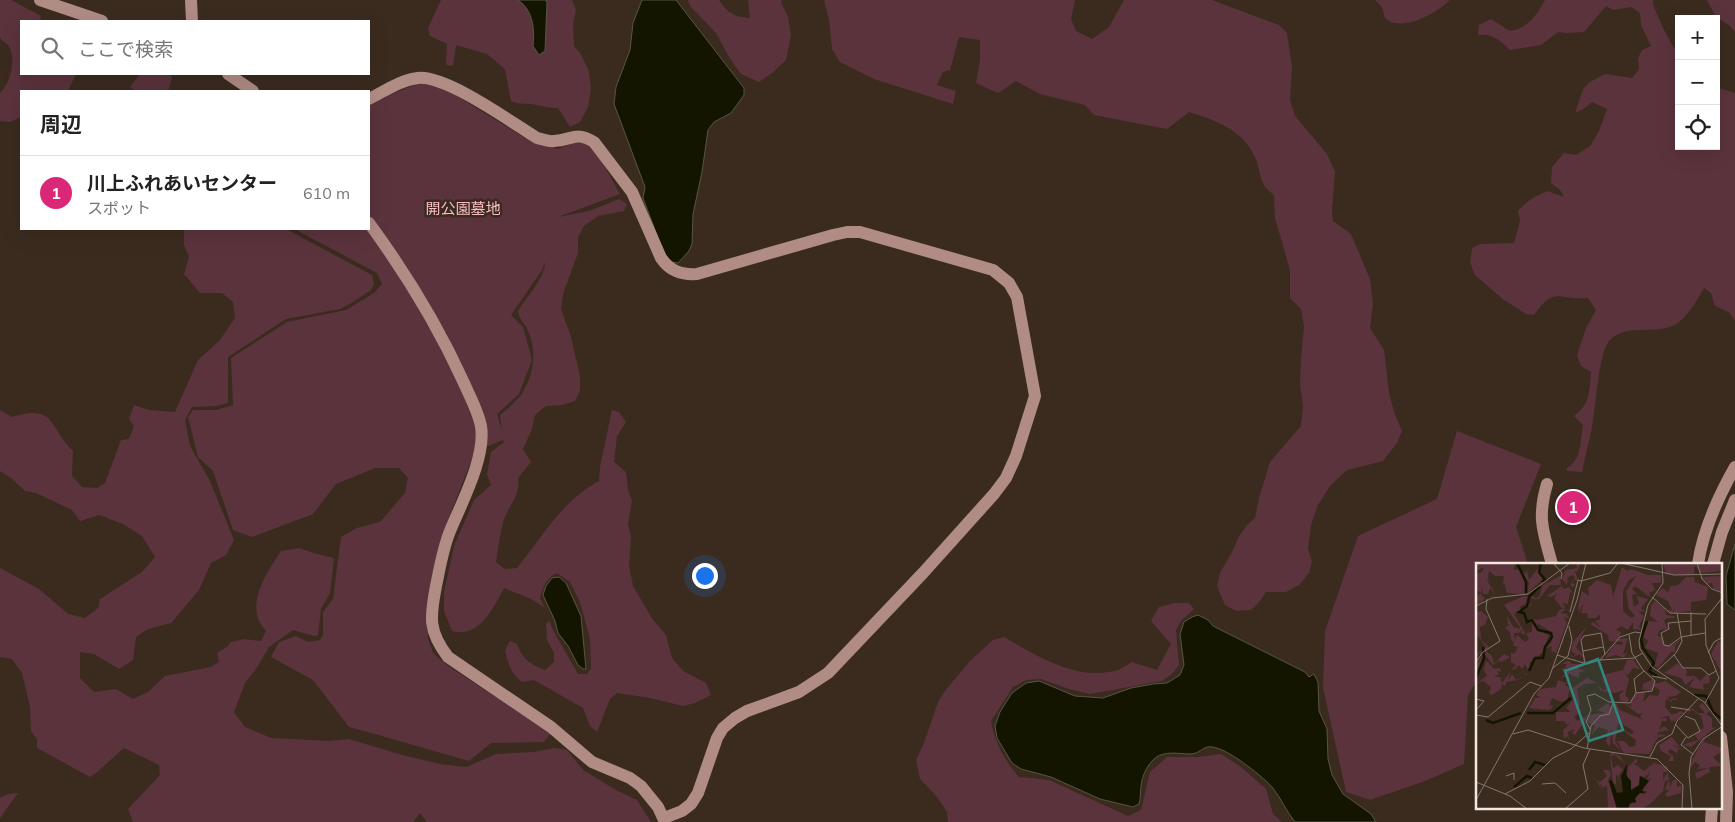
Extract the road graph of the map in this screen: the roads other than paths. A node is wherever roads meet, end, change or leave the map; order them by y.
1 (40, 0) edge
2 (192, 0) edge
3 (99, 20) edge
4 (192, 20) edge
5 (229, 75) edge
6 (252, 90) edge
7 (370, 98) edge
8 (370, 225) edge
9 (1735, 467) edge
10 (1547, 484) dead end
11 (1722, 490) junction
12 (1735, 496) edge
13 (1735, 500) edge
14 (1552, 563) edge
15 (1698, 563) edge
16 (1713, 563) edge
17 (1722, 746) edge
18 (665, 820) edge
19 (1726, 822) edge

1 - 3 street
2 - 4 street
5 - 6 street
7 - 18 street
8 - 18 street
9 - 11 street
10 - 14 street
11 - 12 street
11 - 15 street
13 - 16 street
17 - 19 street

